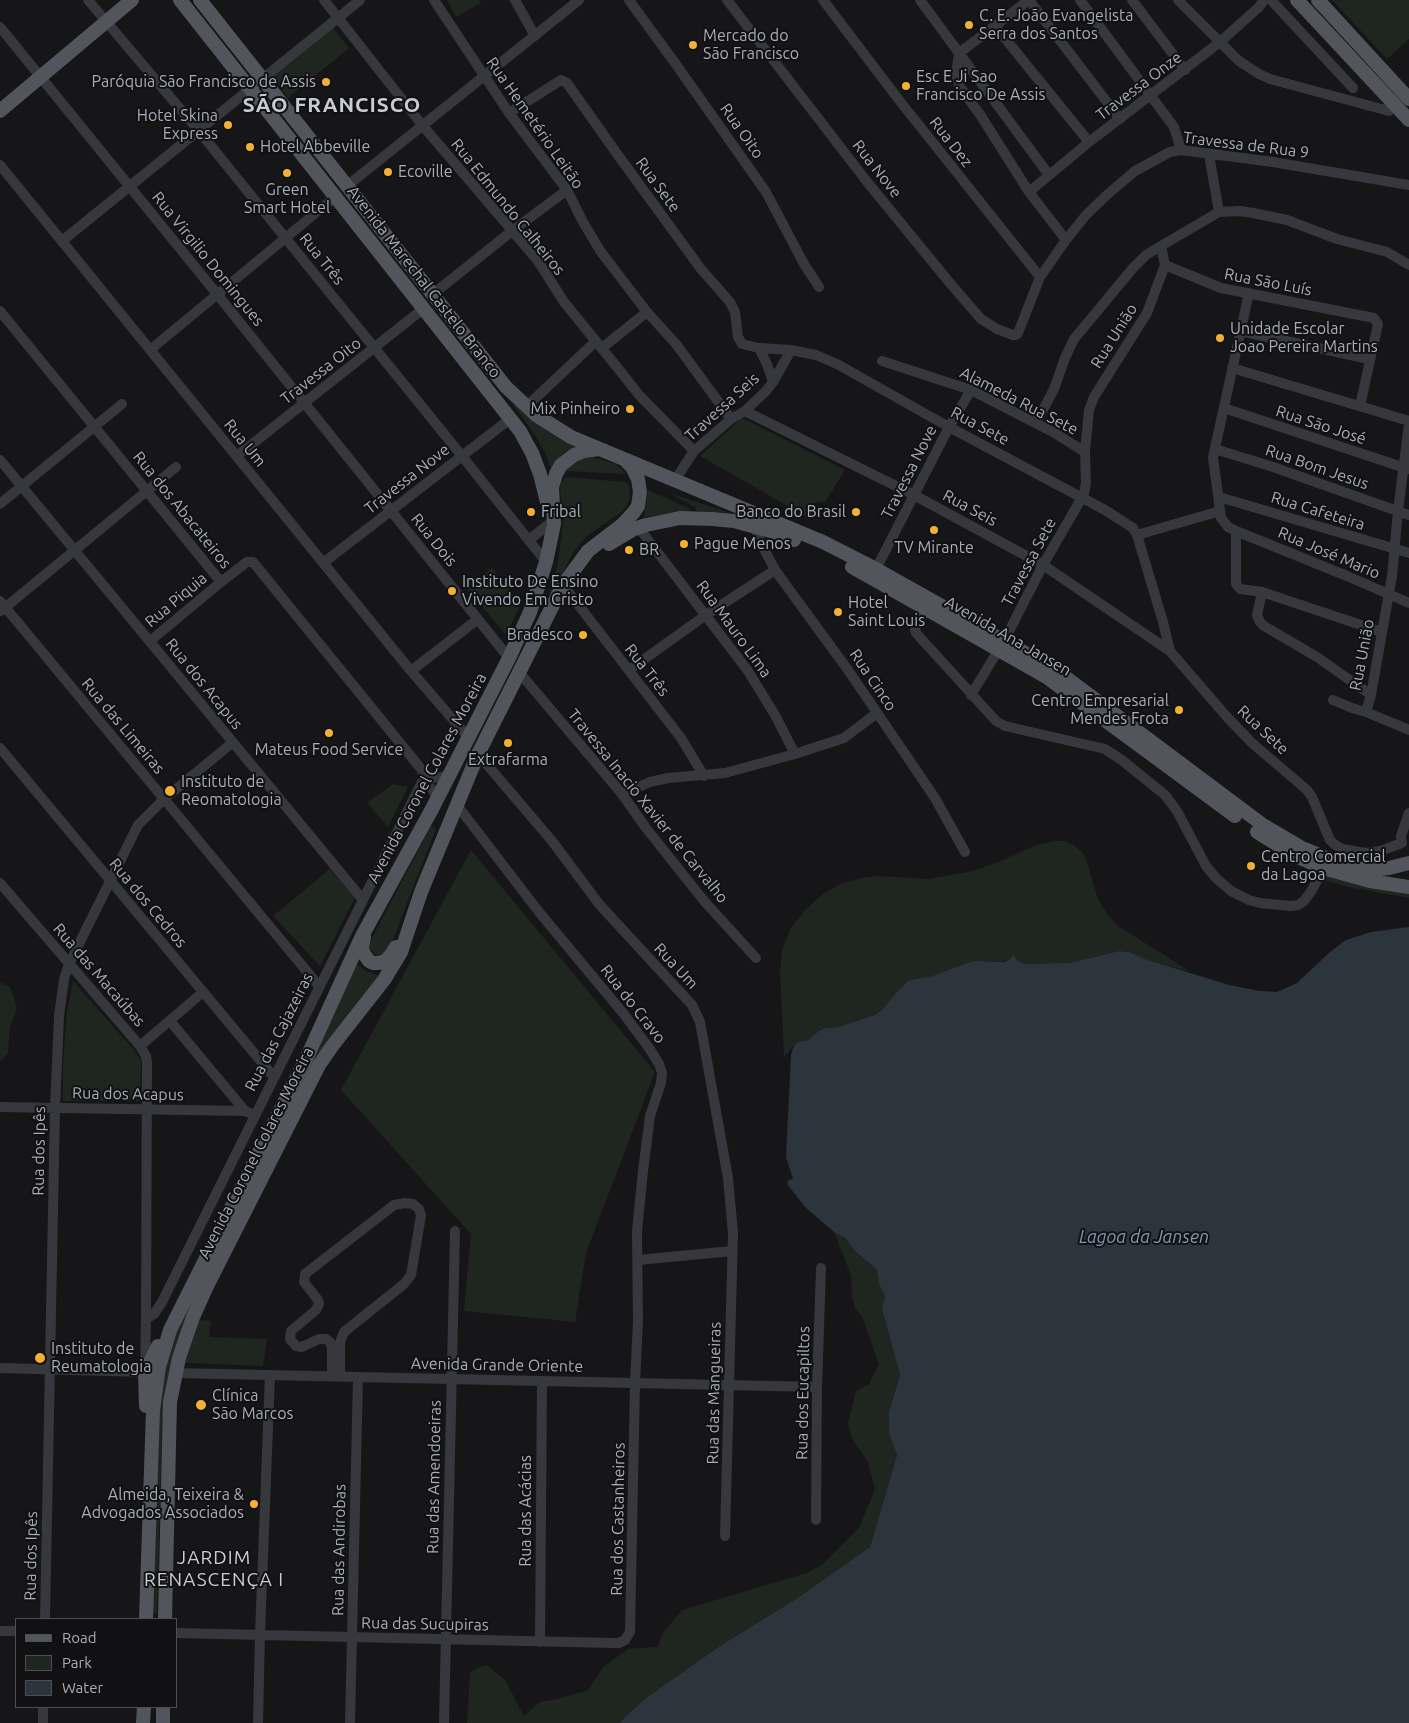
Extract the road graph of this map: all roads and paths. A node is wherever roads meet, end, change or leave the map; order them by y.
1 (88, 0) edge
2 (132, 0) edge
3 (180, 0) edge
4 (200, 0) edge
5 (324, 0) edge
6 (360, 0) edge
7 (434, 0) edge
8 (515, 0) edge
9 (579, 0) edge
10 (629, 0) edge
11 (728, 0) edge
12 (823, 0) edge
13 (920, 0) edge
14 (1029, 0) edge
15 (1080, 0) edge
16 (1132, 0) edge
17 (1178, 0) edge
18 (1264, 0) edge
19 (1271, 0) edge
20 (1297, 0) edge
21 (1318, 0) edge
22 (1016, 4) edge
23 (339, 18) junction
24 (106, 21) junction
25 (995, 26) junction
26 (0, 27) edge
27 (534, 36) junction
28 (1220, 42) junction
29 (959, 53) junction
30 (1184, 70) junction
31 (1367, 74) junction
32 (41, 76) junction
33 (483, 77) junction
34 (262, 78) junction
35 (249, 88) junction
36 (1353, 88) junction
37 (1151, 96) junction
38 (1408, 96) edge
39 (1349, 100) junction
40 (1388, 110) dead end
41 (0, 111) edge
42 (509, 113) junction
43 (1120, 119) junction
44 (1409, 120) edge
45 (423, 126) junction
46 (198, 130) junction
47 (1089, 142) junction
48 (1181, 150) junction
49 (1209, 154) junction
50 (0, 165) edge
51 (1049, 175) junction
52 (1409, 185) edge
53 (130, 186) junction
54 (347, 186) junction
55 (567, 190) junction
56 (1029, 192) junction
57 (334, 197) junction
58 (1219, 212) junction
59 (512, 230) junction
60 (285, 237) junction
61 (1066, 240) junction
62 (62, 241) junction
63 (1161, 246) junction
64 (1165, 265) junction
65 (1409, 265) edge
66 (1040, 277) junction
67 (818, 287) dead end
68 (217, 294) junction
69 (433, 294) junction
70 (1249, 294) junction
71 (423, 309) junction
72 (0, 310) edge
73 (647, 312) junction
74 (1240, 331) junction
75 (1018, 333) joint
76 (599, 344) junction
77 (374, 348) junction
78 (759, 348) junction
79 (150, 350) junction
80 (791, 350) junction
81 (1369, 359) junction
82 (882, 361) dead end
83 (1232, 368) junction
84 (773, 382) junction
85 (971, 390) junction
86 (304, 403) junction
87 (122, 404) dead end
88 (1360, 406) junction
89 (526, 407) junction
90 (1224, 408) junction
91 (745, 410) junction
92 (510, 419) junction
93 (731, 419) junction
94 (1036, 423) junction
95 (1409, 423) edge
96 (95, 427) junction
97 (949, 427) junction
98 (599, 449) junction
99 (1214, 449) junction
100 (694, 451) junction
101 (1085, 452) junction
102 (237, 456) junction
103 (462, 456) junction
104 (623, 459) junction
105 (0, 460) edge
106 (176, 467) dead end
107 (1406, 468) edge
108 (675, 480) junction
109 (22, 486) junction
110 (147, 491) junction
111 (914, 495) junction
112 (1219, 497) junction
113 (1082, 498) junction
114 (0, 504) edge
115 (391, 510) junction
116 (1220, 511) junction
117 (1398, 511) junction
118 (1409, 515) edge
119 (549, 524) junction
120 (756, 526) junction
121 (639, 528) junction
122 (1236, 531) junction
123 (1137, 535) junction
124 (529, 540) junction
125 (75, 550) junction
126 (1394, 550) junction
127 (1409, 553) edge
128 (546, 562) junction
129 (323, 563) junction
130 (1043, 565) junction
131 (775, 570) junction
132 (876, 570) junction
133 (566, 580) junction
134 (221, 582) junction
135 (1262, 592) junction
136 (1389, 595) junction
137 (1409, 603) edge
138 (2, 606) edge
139 (927, 610) junction
140 (706, 615) junction
141 (478, 619) junction
142 (1382, 632) junction
143 (150, 641) junction
144 (1001, 645) junction
145 (1170, 651) junction
146 (509, 658) junction
147 (629, 670) junction
148 (411, 671) junction
149 (519, 672) junction
150 (1371, 694) junction
151 (971, 695) junction
152 (1333, 700) dead end
153 (1366, 712) junction
154 (877, 713) junction
155 (1409, 730) edge
156 (469, 738) junction
157 (232, 743) junction
158 (0, 748) edge
159 (478, 754) junction
160 (795, 754) junction
161 (704, 776) junction
162 (449, 777) junction
163 (424, 778) junction
164 (622, 794) junction
165 (438, 798) junction
166 (164, 799) junction
167 (457, 805) junction
168 (1409, 813) edge
169 (965, 852) dead end
170 (1409, 863) edge
171 (1323, 868) junction
172 (110, 880) junction
173 (0, 883) edge
174 (1409, 887) edge
175 (422, 892) junction
176 (363, 900) junction
177 (366, 928) junction
178 (756, 958) dead end
179 (69, 964) junction
180 (319, 986) junction
181 (204, 992) junction
182 (170, 1021) junction
183 (140, 1046) junction
184 (274, 1077) junction
185 (0, 1107) edge
186 (55, 1108) junction
187 (147, 1109) junction
188 (250, 1113) junction
189 (455, 1231) dead end
190 (732, 1251) junction
191 (638, 1260) junction
192 (821, 1268) dead end
193 (176, 1315) junction
194 (146, 1319) junction
195 (0, 1368) edge
196 (49, 1369) junction
197 (144, 1372) junction
198 (175, 1373) junction
199 (270, 1375) junction
200 (336, 1376) junction
201 (358, 1377) junction
202 (451, 1379) junction
203 (542, 1381) junction
204 (635, 1383) junction
205 (730, 1385) junction
206 (817, 1387) junction
207 (152, 1434) junction
208 (816, 1520) dead end
209 (725, 1536) dead end
210 (45, 1618) edge
211 (146, 1618) edge
212 (165, 1618) edge
213 (0, 1631) edge
214 (15, 1632) edge
215 (178, 1633) edge
216 (260, 1634) junction
217 (353, 1637) junction
218 (445, 1639) junction
219 (540, 1642) junction
220 (613, 1644) joint
221 (43, 1708) edge
222 (144, 1708) edge
223 (163, 1708) edge
224 (43, 1723) edge
225 (143, 1723) edge
226 (163, 1723) edge
227 (258, 1723) edge
228 (350, 1723) edge
229 (444, 1723) edge

1 - 24 street, Rua Três
2 - 24 main road
3 - 35 main road, Avenida Marechal Castelo Branco
4 - 34 main road, Avenida Marechal Castelo Branco
5 - 23 street, Rua Edmundo Calheiros
6 - 23 street
7 - 33 street, Rua Hemetério Leitão
8 - 27 street
9 - 27 street
10 - 67 street, Rua Oito
11 - 75 street, Rua Nove
12 - 66 street, Rua Dez
13 - 29 street
14 - 22 street
14 - 43 street
15 - 37 street
16 - 30 street
17 - 28 street
18 - 28 street, Travessa Onze
19 - 36 street
20 - 31 main road
21 - 38 main road
22 - 25 street
23 - 34 street
23 - 45 street, Rua Edmundo Calheiros
24 - 32 main road
24 - 46 street, Rua Três
25 - 29 street
25 - 47 street
26 - 32 street, Rua Virgilio Domingues
27 - 33 street
28 - 30 street, Travessa Onze
28 - 39 street
29 - 51 street
29 - 56 street
30 - 37 street, Travessa Onze
31 - 36 street
31 - 44 main road
32 - 41 main road
32 - 53 street, Rua Virgilio Domingues
33 - 42 street, Rua Hemetério Leitão
33 - 45 street
34 - 35 street
34 - 54 main road, Avenida Marechal Castelo Branco
35 - 46 street
35 - 57 main road, Avenida Marechal Castelo Branco
36 - 39 street
37 - 43 street, Travessa Onze
37 - 48 street
39 - 40 street
42 - 55 street, Rua Hemetério Leitão
42 - 78 street, Rua Sete
43 - 47 street, Travessa Onze
45 - 54 street
45 - 59 street, Rua Edmundo Calheiros
46 - 53 street
46 - 60 street, Rua Três
47 - 51 street, Travessa Onze
48 - 49 street, Travessa de Rua 9
48 - 61 street, Travessa de Rua 9
49 - 52 street, Travessa de Rua 9
49 - 58 street
50 - 62 street, Rua Um
51 - 56 street, Travessa Onze
53 - 62 street
53 - 68 street, Rua Virgilio Domingues
54 - 69 main road, Avenida Marechal Castelo Branco
55 - 59 street
55 - 73 street, Rua Hemetério Leitão
56 - 61 street
57 - 60 street
57 - 71 main road, Avenida Marechal Castelo Branco
58 - 63 street
58 - 65 street
59 - 69 street
59 - 76 street, Rua Edmundo Calheiros
60 - 68 street
60 - 77 street, Rua Três
61 - 66 street, Travessa de Rua 9
62 - 79 street, Rua Um
63 - 64 street
63 - 94 street
64 - 70 street, Rua São Luís
64 - 101 street, Rua União
66 - 75 street, Travessa de Rua 9
68 - 79 street
68 - 86 street, Rua Virgilio Domingues
69 - 89 main road, Avenida Marechal Castelo Branco
70 - 74 street
70 - 81 street, Rua São Luís
71 - 77 street, Travessa Oito
71 - 92 main road, Avenida Marechal Castelo Branco
72 - 96 street, Rua dos Abacateiros
73 - 76 street
73 - 93 street, Rua Hemetério Leitão
74 - 81 street
74 - 83 street
76 - 89 street
76 - 100 street, Rua Edmundo Calheiros
77 - 86 street, Travessa Oito
77 - 103 street, Rua Três
78 - 80 street, Rua Sete
78 - 84 street, Travessa Seis
79 - 102 street, Rua Um
80 - 84 street, Travessa Seis
80 - 97 street, Rua Sete
81 - 88 street
82 - 85 street, Alameda Rua Sete
83 - 88 street
83 - 90 street
84 - 91 street, Travessa Seis
85 - 94 street, Alameda Rua Sete
85 - 97 street, Travessa Nove
86 - 102 street, Travessa Oito
86 - 115 street, Rua Virgilio Domingues
87 - 96 street
88 - 95 street
89 - 98 main road, Avenida Marechal Castelo Branco
90 - 99 street
90 - 107 street, Rua São José
91 - 93 street, Travessa Seis
91 - 111 street, Rua Seis
92 - 103 street, Travessa Nove
92 - 119 main road, Avenida Marechal Castelo Branco
93 - 100 street, Travessa Seis
94 - 101 street, Alameda Rua Sete
95 - 107 street, Rua União
96 - 109 street
96 - 110 street, Rua dos Abacateiros
97 - 111 street, Travessa Nove
97 - 113 street, Rua Sete
98 - 104 main road, Avenida Marechal Castelo Branco
98 - 128 main road, Avenida Coronel Colares Moreira
99 - 112 street
99 - 117 street, Rua Bom Jesus
100 - 108 street, Travessa Seis
101 - 113 street, Rua União
102 - 129 street, Rua Um
103 - 115 street, Travessa Nove
103 - 124 street, Rua Três
104 - 108 main road, Avenida Ana Jansen
104 - 133 main road, Avenida Coronel Colares Moreira
105 - 109 street, Rua dos Acapus
106 - 110 street
107 - 117 street, Rua União
108 - 132 main road, Avenida Ana Jansen
109 - 114 street
109 - 125 street, Rua dos Acapus
110 - 125 street
110 - 134 street, Rua dos Abacateiros
111 - 130 street, Rua Seis
111 - 132 street, Travessa Nove
112 - 116 street
112 - 126 street, Rua Cafeteira
113 - 123 street, Rua Sete
113 - 130 street, Travessa Sete
115 - 129 street, Travessa Nove
115 - 141 street, Rua Dois
116 - 122 street
116 - 123 street
117 - 118 street, Rua Bom Jesus
117 - 126 street, Rua União
119 - 124 street
119 - 128 main road, Avenida Marechal Castelo Branco
120 - 121 main road, Avenida Ana Jansen
120 - 131 street, Rua Cinco
120 - 139 main road, Avenida Ana Jansen
121 - 133 main road, Avenida Ana Jansen
121 - 140 street, Rua Mauro Lima
122 - 135 street
122 - 136 street, Rua José Mario
123 - 145 street, Rua Sete
124 - 128 street, Rua Três
125 - 138 street
125 - 143 street, Rua dos Acapus
126 - 127 street, Rua Cafeteira
126 - 136 street, Rua União
128 - 146 main road, Avenida Coronel Colares Moreira
129 - 148 street, Rua Um
130 - 144 street, Travessa Sete
130 - 145 street, Rua Seis
131 - 140 street
131 - 154 street, Rua Cinco
132 - 144 main road, Avenida Ana Jansen
133 - 147 street, Rua Três
133 - 149 main road, Avenida Coronel Colares Moreira
134 - 143 street, Rua Piquia
134 - 163 street, Rua dos Abacateiros
135 - 142 street
135 - 150 street
136 - 137 street, Rua José Mario
136 - 142 street, Rua União
138 - 166 street, Rua das Limeiras
139 - 144 main road, Avenida Ana Jansen
139 - 151 street
140 - 147 street
140 - 160 street, Rua Mauro Lima
141 - 146 street, Rua Dois
141 - 148 street
142 - 150 street, Rua União
143 - 157 street, Rua dos Acapus
144 - 151 street, Travessa Sete
144 - 170 main road, Avenida Ana Jansen
144 - 171 main road, Avenida Ana Jansen
145 - 168 street, Rua Sete
146 - 156 main road, Avenida Coronel Colares Moreira
147 - 161 street, Rua Três
148 - 156 street, Rua Um
149 - 159 main road, Avenida Coronel Colares Moreira
149 - 164 street, Travessa Inacio Xavier de Carvalho
150 - 153 street, Rua União
151 - 171 street
152 - 153 street
153 - 155 street
154 - 160 street
154 - 169 street, Rua Cinco
156 - 162 main road, Avenida Coronel Colares Moreira
157 - 166 street, Rua dos Ipês
157 - 176 street, Rua dos Acapus
158 - 172 street, Rua dos Cedros
159 - 167 main road, Avenida Coronel Colares Moreira
159 - 190 street, Rua Um
160 - 161 street
161 - 164 street
162 - 163 street
162 - 165 main road, Avenida Coronel Colares Moreira
163 - 165 street, Rua dos Abacateiros
163 - 176 street, Rua das Cajazeiras
164 - 178 street, Travessa Inacio Xavier de Carvalho
165 - 177 main road, Avenida Coronel Colares Moreira
166 - 172 street, Rua dos Ipês
166 - 180 street, Rua das Limeiras
167 - 175 main road, Avenida Coronel Colares Moreira
167 - 191 street, Rua do Cravo
171 - 174 main road, Avenida Ana Jansen
172 - 179 street, Rua dos Ipês
172 - 181 street, Rua dos Cedros
173 - 179 street, Rua das Macaúbas
175 - 177 main road
175 - 198 main road, Avenida Coronel Colares Moreira
176 - 180 street, Rua das Cajazeiras
177 - 193 main road, Avenida Coronel Colares Moreira
179 - 183 street, Rua das Macaúbas
179 - 186 street, Rua dos Ipês
180 - 184 street, Rua das Cajazeiras
181 - 182 street, Rua das Macaúbas
181 - 184 street, Rua dos Cedros
182 - 183 street, Rua das Macaúbas
182 - 188 street
183 - 187 street
184 - 188 street, Rua das Cajazeiras
185 - 186 street, Rua dos Acapus
186 - 187 street, Rua dos Acapus
186 - 196 street, Rua dos Ipês
187 - 188 street, Rua dos Acapus
187 - 194 street
188 - 194 street, Rua das Cajazeiras
189 - 202 street, Rua das Amendoeiras
190 - 191 street
190 - 205 street, Rua das Mangueiras
191 - 204 street, Rua do Cravo
192 - 206 street, Rua dos Eucapiltos
193 - 197 main road
193 - 207 main road, Avenida Coronel Colares Moreira
194 - 197 street
195 - 196 street
196 - 197 street
196 - 210 street, Rua dos Ipês
197 - 207 main road
198 - 199 street, Avenida Grande Oriente
198 - 212 main road, Avenida Coronel Colares Moreira
199 - 200 street, Avenida Grande Oriente
199 - 216 street
200 - 200 street
200 - 201 street, Avenida Grande Oriente
201 - 202 street, Avenida Grande Oriente
201 - 217 street, Rua das Andirobas
202 - 203 street, Avenida Grande Oriente
202 - 218 street, Rua das Amendoeiras
203 - 204 street, Avenida Grande Oriente
203 - 219 street, Rua das Acácias
204 - 205 street, Avenida Grande Oriente
204 - 220 street, Rua dos Castanheiros
205 - 206 street, Avenida Grande Oriente
205 - 209 street, Rua das Mangueiras
206 - 208 street, Rua dos Eucapiltos
207 - 211 main road, Avenida Coronel Colares Moreira
213 - 214 street
215 - 216 street, Rua das Sucupiras
216 - 217 street, Rua das Sucupiras
216 - 227 street
217 - 218 street, Rua das Sucupiras
217 - 228 street, Rua das Andirobas
218 - 219 street, Rua das Sucupiras
218 - 229 street, Rua das Amendoeiras
219 - 220 street, Rua das Sucupiras
221 - 224 street
222 - 225 main road
223 - 226 main road

